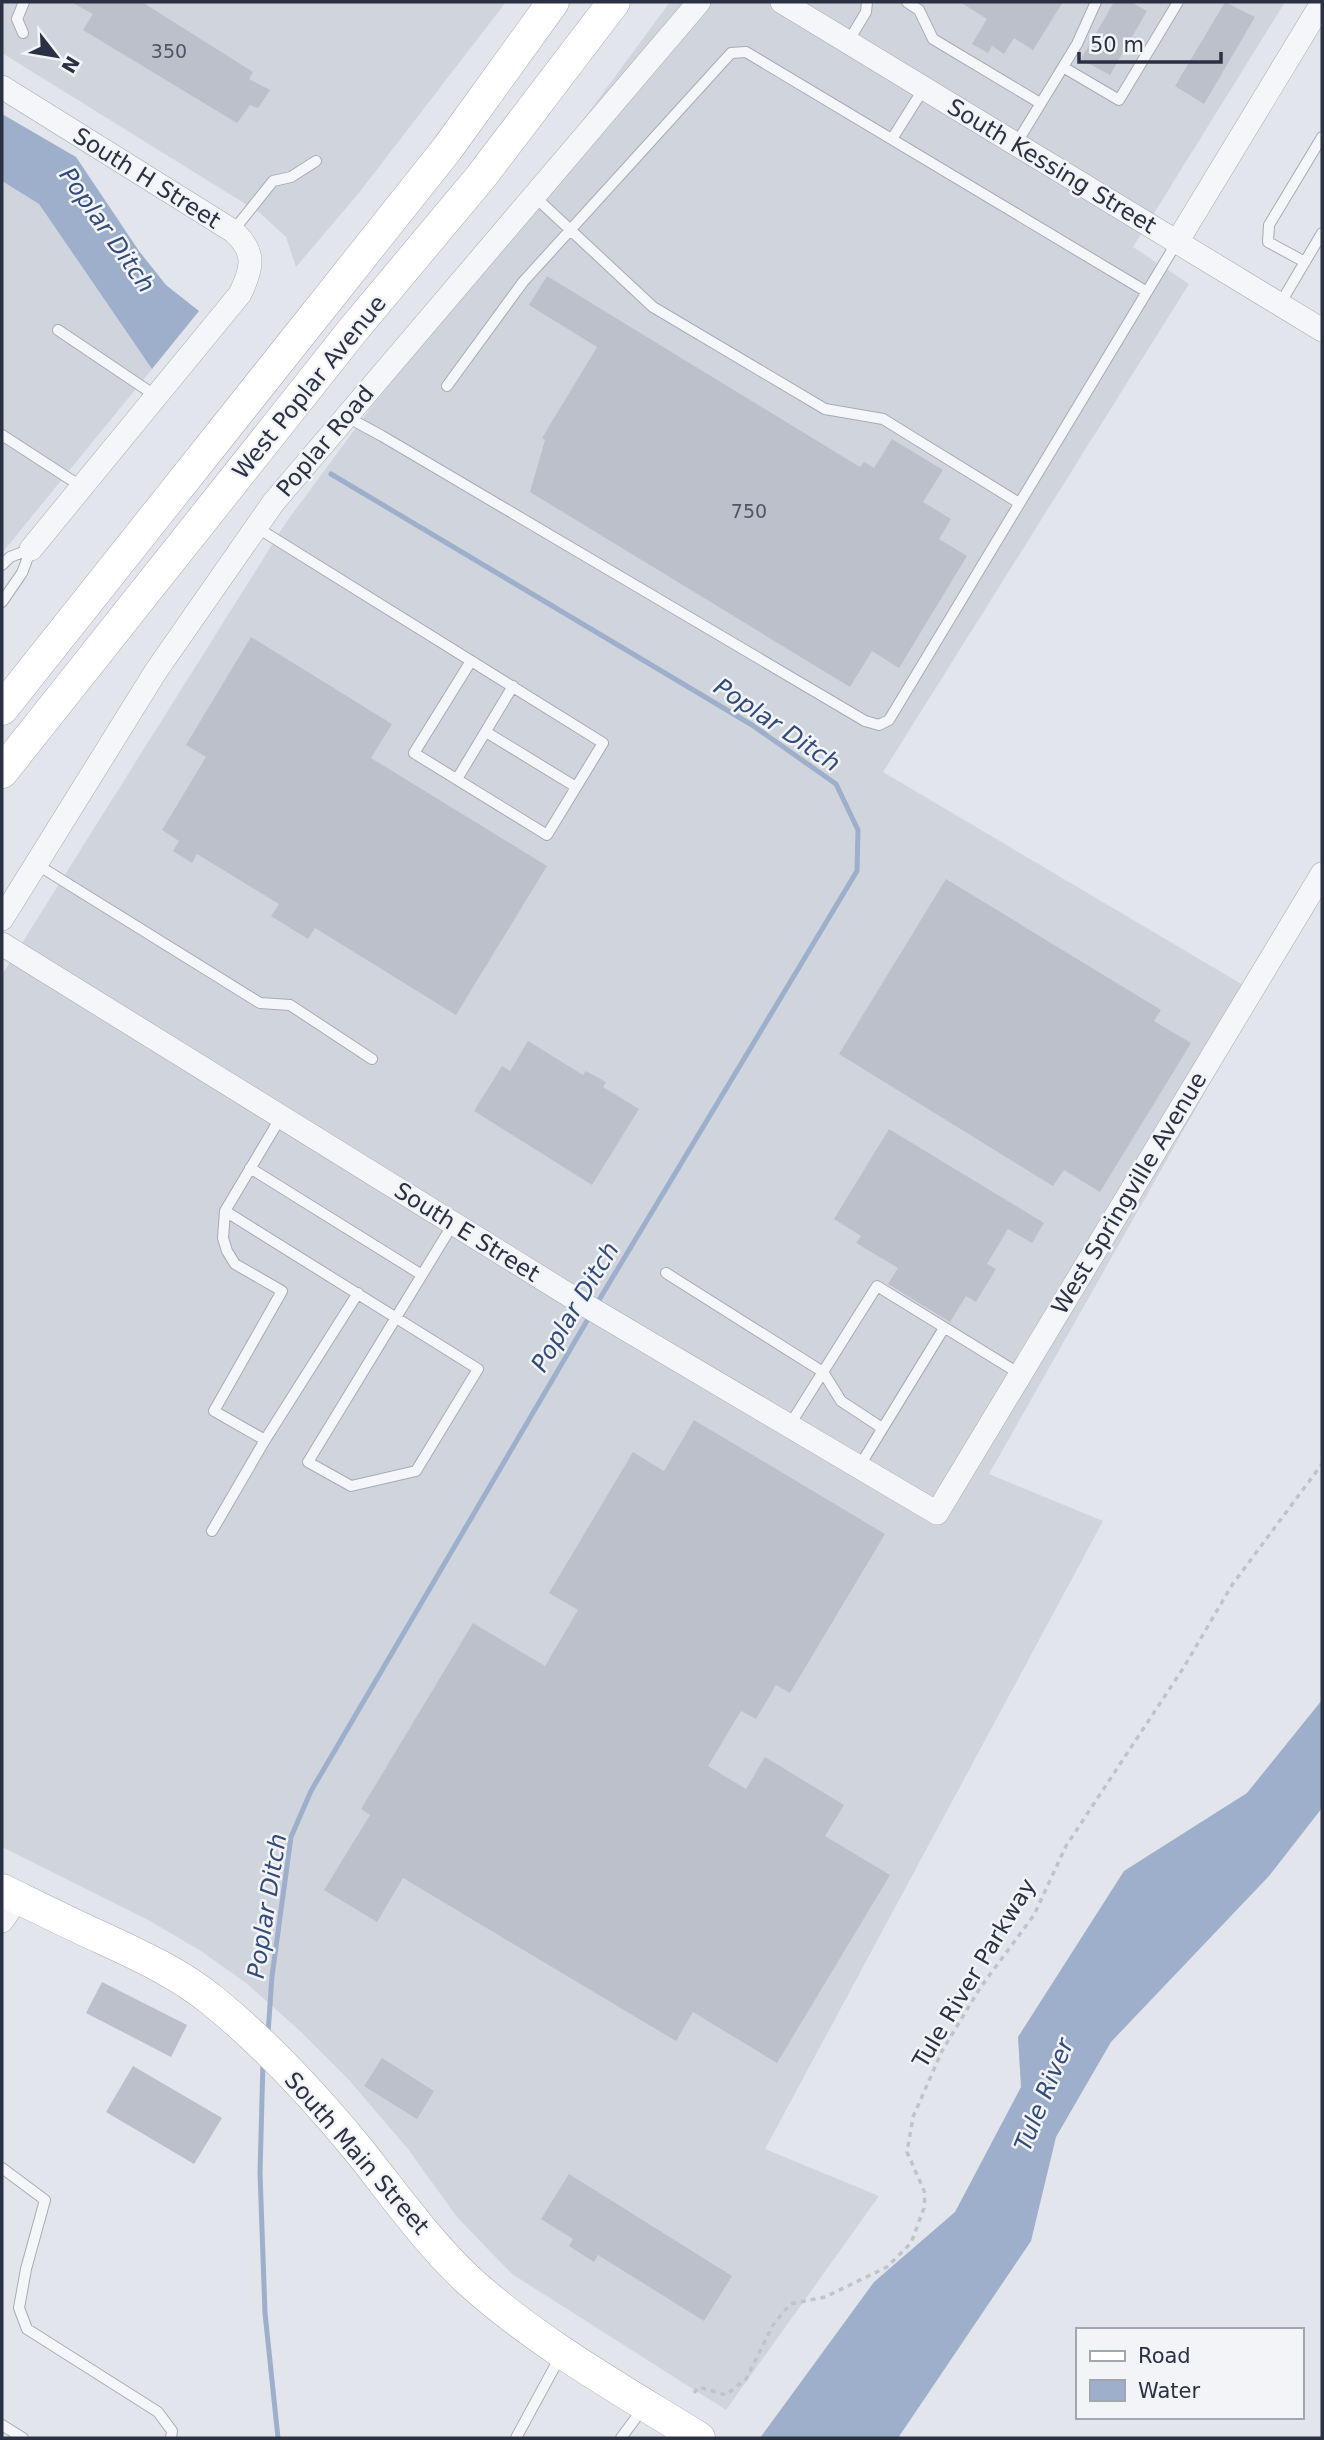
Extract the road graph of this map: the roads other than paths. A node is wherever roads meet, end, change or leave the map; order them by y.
1 (24, 2) edge
2 (553, 2) edge
3 (614, 2) edge
4 (699, 2) edge
5 (782, 2) edge
6 (867, 2) edge
7 (907, 2) edge
8 (1096, 2) edge
9 (1178, 2) edge
10 (1322, 3) edge
11 (23, 33) dead end
12 (848, 42) junction
13 (1063, 67) junction
14 (2, 87) edge
15 (924, 88) junction
16 (1040, 103) junction
17 (1322, 137) edge
18 (892, 139) junction
19 (1016, 144) junction
20 (316, 161) dead end
21 (534, 196) junction
22 (571, 230) junction
23 (233, 231) junction
24 (1322, 233) edge
25 (1177, 242) junction
26 (1305, 262) junction
27 (1147, 292) junction
28 (1280, 304) junction
29 (58, 330) dead end
30 (1322, 330) edge
31 (447, 386) dead end
32 (156, 396) junction
33 (345, 416) junction
34 (2, 435) edge
35 (82, 487) junction
36 (1019, 503) junction
37 (256, 527) junction
38 (30, 549) junction
39 (2, 565) edge
40 (2, 602) edge
41 (471, 660) junction
42 (513, 686) junction
43 (2, 709) edge
44 (486, 732) junction
45 (2, 772) edge
46 (457, 779) junction
47 (576, 787) junction
48 (36, 864) junction
49 (1322, 874) edge
50 (2, 919) edge
51 (2, 944) edge
52 (372, 1059) dead end
53 (281, 1117) junction
54 (250, 1168) junction
55 (225, 1211) junction
56 (453, 1224) junction
57 (666, 1273) dead end
58 (422, 1275) junction
59 (358, 1293) junction
60 (397, 1317) junction
61 (944, 1328) junction
62 (823, 1372) junction
63 (1020, 1374) junction
64 (789, 1426) junction
65 (882, 1428) junction
66 (265, 1440) junction
67 (859, 1467) junction
68 (937, 1513) joint
69 (212, 1531) dead end
70 (7, 1903) edge
71 (2, 2168) edge
72 (563, 2352) junction
73 (646, 2405) junction
74 (2, 2426) edge
75 (23, 2438) edge
76 (171, 2438) edge
77 (516, 2438) edge
78 (621, 2438) edge
79 (699, 2438) edge

1 - 11 lane
2 - 43 main road, West Poplar Avenue
3 - 45 main road, West Poplar Avenue
4 - 21 street, Poplar Road
5 - 12 street, South Kessing Street
6 - 12 lane
7 - 16 lane
8 - 13 lane
9 - 13 lane
10 - 25 street
12 - 15 street, South Kessing Street
13 - 16 lane
14 - 23 street, South H Street
15 - 18 lane
15 - 19 street, South Kessing Street
16 - 19 lane
17 - 26 lane
18 - 22 lane
18 - 27 lane
19 - 25 street, South Kessing Street
20 - 23 lane
21 - 22 lane
21 - 33 street, Poplar Road
22 - 31 lane
22 - 36 lane
23 - 32 street, South H Street
24 - 26 lane
25 - 27 lane
25 - 28 street, South Kessing Street
26 - 28 lane
27 - 36 lane
28 - 30 street, South Kessing Street
29 - 32 lane
32 - 35 street
33 - 36 lane
33 - 37 street, Poplar Road
34 - 35 lane
35 - 38 street
37 - 41 lane
37 - 48 street, Poplar Road
38 - 39 lane
38 - 40 lane
41 - 42 lane
41 - 46 lane
42 - 44 lane
42 - 47 lane
44 - 46 lane
44 - 47 lane
46 - 47 lane
48 - 50 street, Poplar Road
48 - 52 lane
49 - 63 street, West Springville Avenue
51 - 53 street, South E Street
53 - 54 lane
53 - 56 street, South E Street
54 - 55 lane
54 - 58 lane
55 - 59 lane
55 - 66 lane
56 - 58 lane
56 - 64 street, South E Street
57 - 62 lane
58 - 60 lane
59 - 60 lane
59 - 66 lane
60 - 60 lane
61 - 62 lane
61 - 63 lane
61 - 65 lane
62 - 64 lane
62 - 65 lane
63 - 68 street, West Springville Avenue
64 - 67 street, South E Street
65 - 67 lane
66 - 69 lane
67 - 68 street, South E Street
70 - 72 main road, South Main Street
71 - 76 lane
72 - 73 main road, South Main Street
72 - 77 lane
73 - 78 lane
73 - 79 main road, South Main Street
74 - 75 lane

